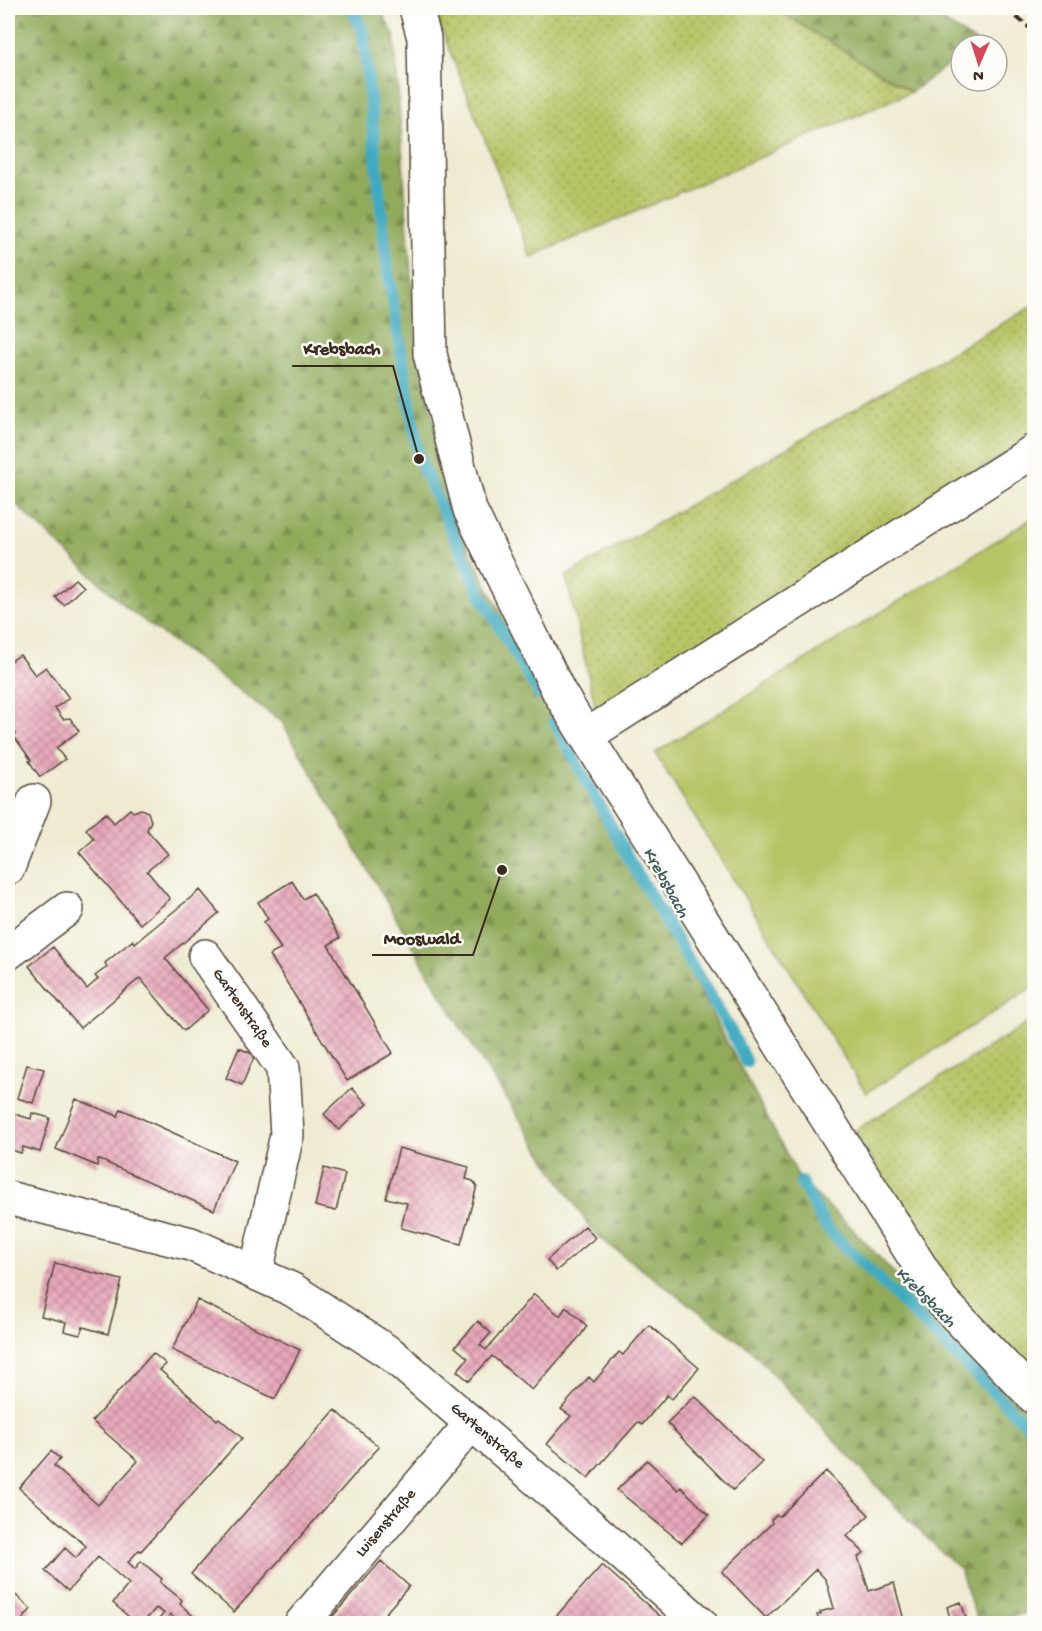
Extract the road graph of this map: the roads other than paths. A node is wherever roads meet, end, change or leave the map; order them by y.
1 (416, 8) edge
2 (1035, 451) edge
3 (586, 736) junction
4 (34, 801) dead end
5 (8, 868) edge
6 (67, 909) dead end
7 (8, 953) edge
8 (205, 957) dead end
9 (8, 1198) edge
10 (256, 1272) junction
11 (1035, 1397) edge
12 (472, 1423) junction
13 (301, 1623) edge
14 (701, 1623) edge

1 - 3 street
2 - 3 street
3 - 11 street
4 - 5 street
6 - 7 street
8 - 10 street, Gartenstraße
9 - 10 street, Gartenstraße
10 - 12 street, Gartenstraße
12 - 13 street, Luisenstraße
12 - 14 street, Gartenstraße

